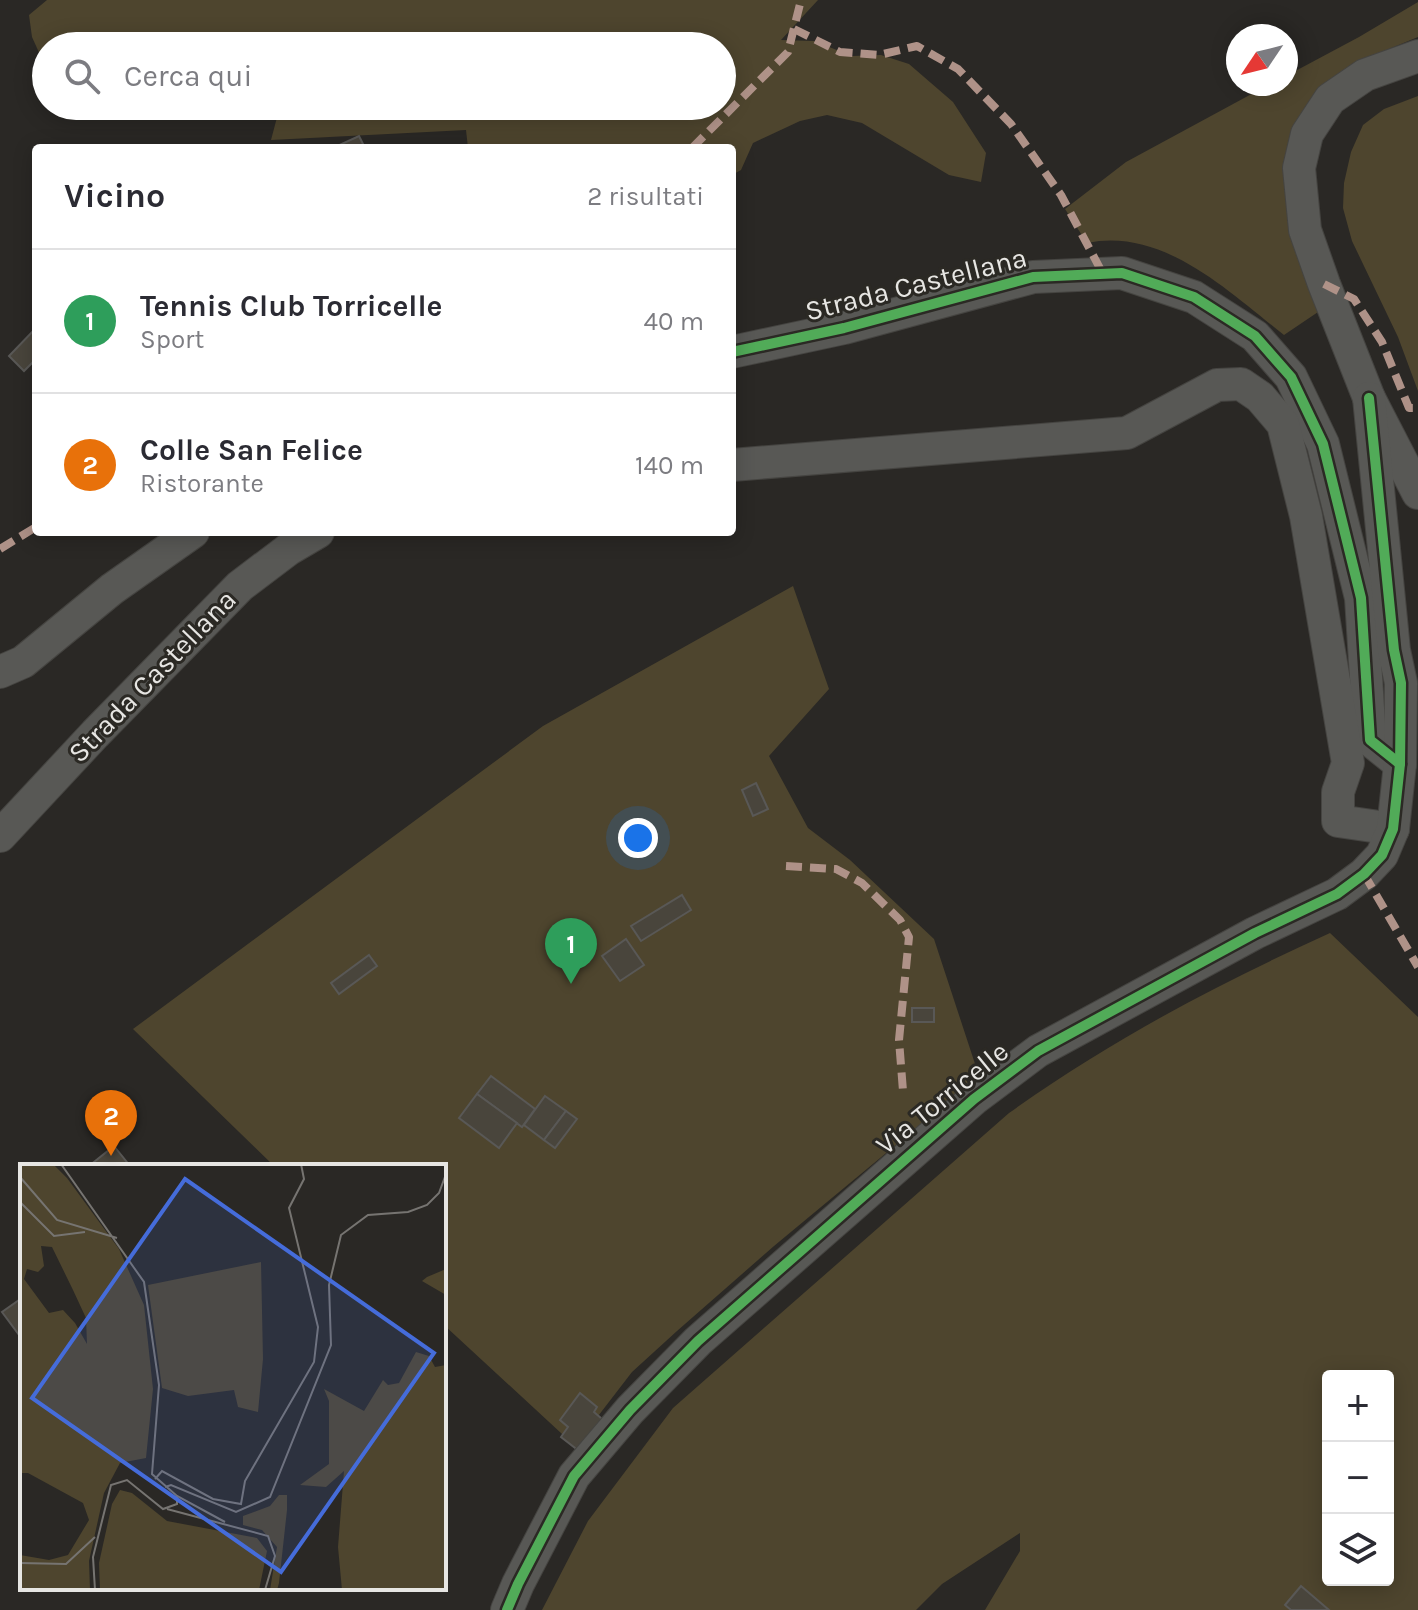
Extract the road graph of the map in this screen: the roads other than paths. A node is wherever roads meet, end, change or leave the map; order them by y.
1 (1418, 56) edge
2 (736, 351) edge
3 (1369, 398) junction
4 (736, 465) edge
5 (1418, 493) edge
6 (187, 536) edge
7 (311, 536) edge
8 (0, 672) edge
9 (1410, 674) edge
10 (1400, 764) junction
11 (1393, 829) junction
12 (0, 836) edge
13 (507, 1610) edge

1 - 3 street
2 - 10 street, Strada Castellana
3 - 5 street
3 - 9 street, Via Torricelle
4 - 11 street
6 - 8 street
7 - 12 street, Strada Castellana
9 - 10 street, Via Torricelle
10 - 11 street, Via Torricelle
11 - 13 street, Via Torricelle

